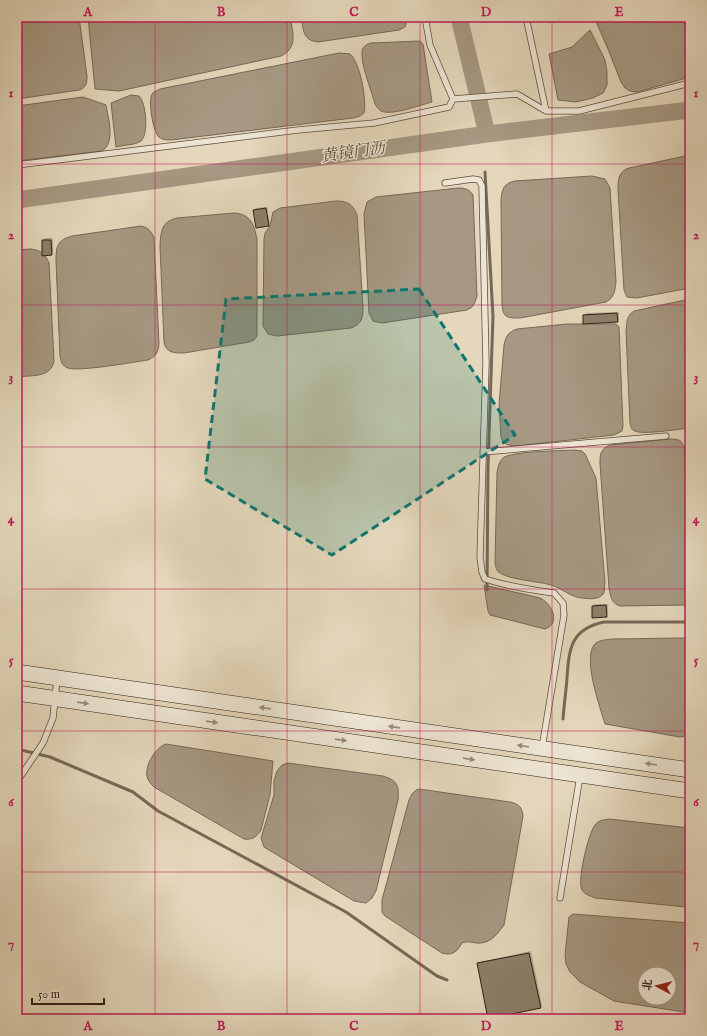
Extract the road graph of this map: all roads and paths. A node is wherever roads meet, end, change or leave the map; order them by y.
1 (425, 17) edge
2 (526, 17) edge
3 (690, 83) edge
4 (453, 99) junction
5 (546, 111) junction
6 (17, 165) edge
7 (445, 183) dead end
8 (666, 436) dead end
9 (483, 452) junction
10 (17, 672) edge
11 (57, 678) junction
12 (17, 693) edge
13 (56, 699) junction
14 (542, 748) junction
15 (690, 770) edge
16 (580, 775) junction
17 (20, 777) dead end
18 (690, 791) edge
19 (560, 898) dead end

1 - 4 lane
2 - 5 lane
3 - 5 lane
4 - 5 lane
4 - 6 lane
7 - 9 lane
8 - 9 lane
9 - 14 lane
10 - 11 main road
11 - 13 lane
14 -> 11 main road
12 - 13 main road
13 -> 16 main road
13 - 17 lane
15 -> 14 main road
16 - 18 main road
16 - 19 lane

